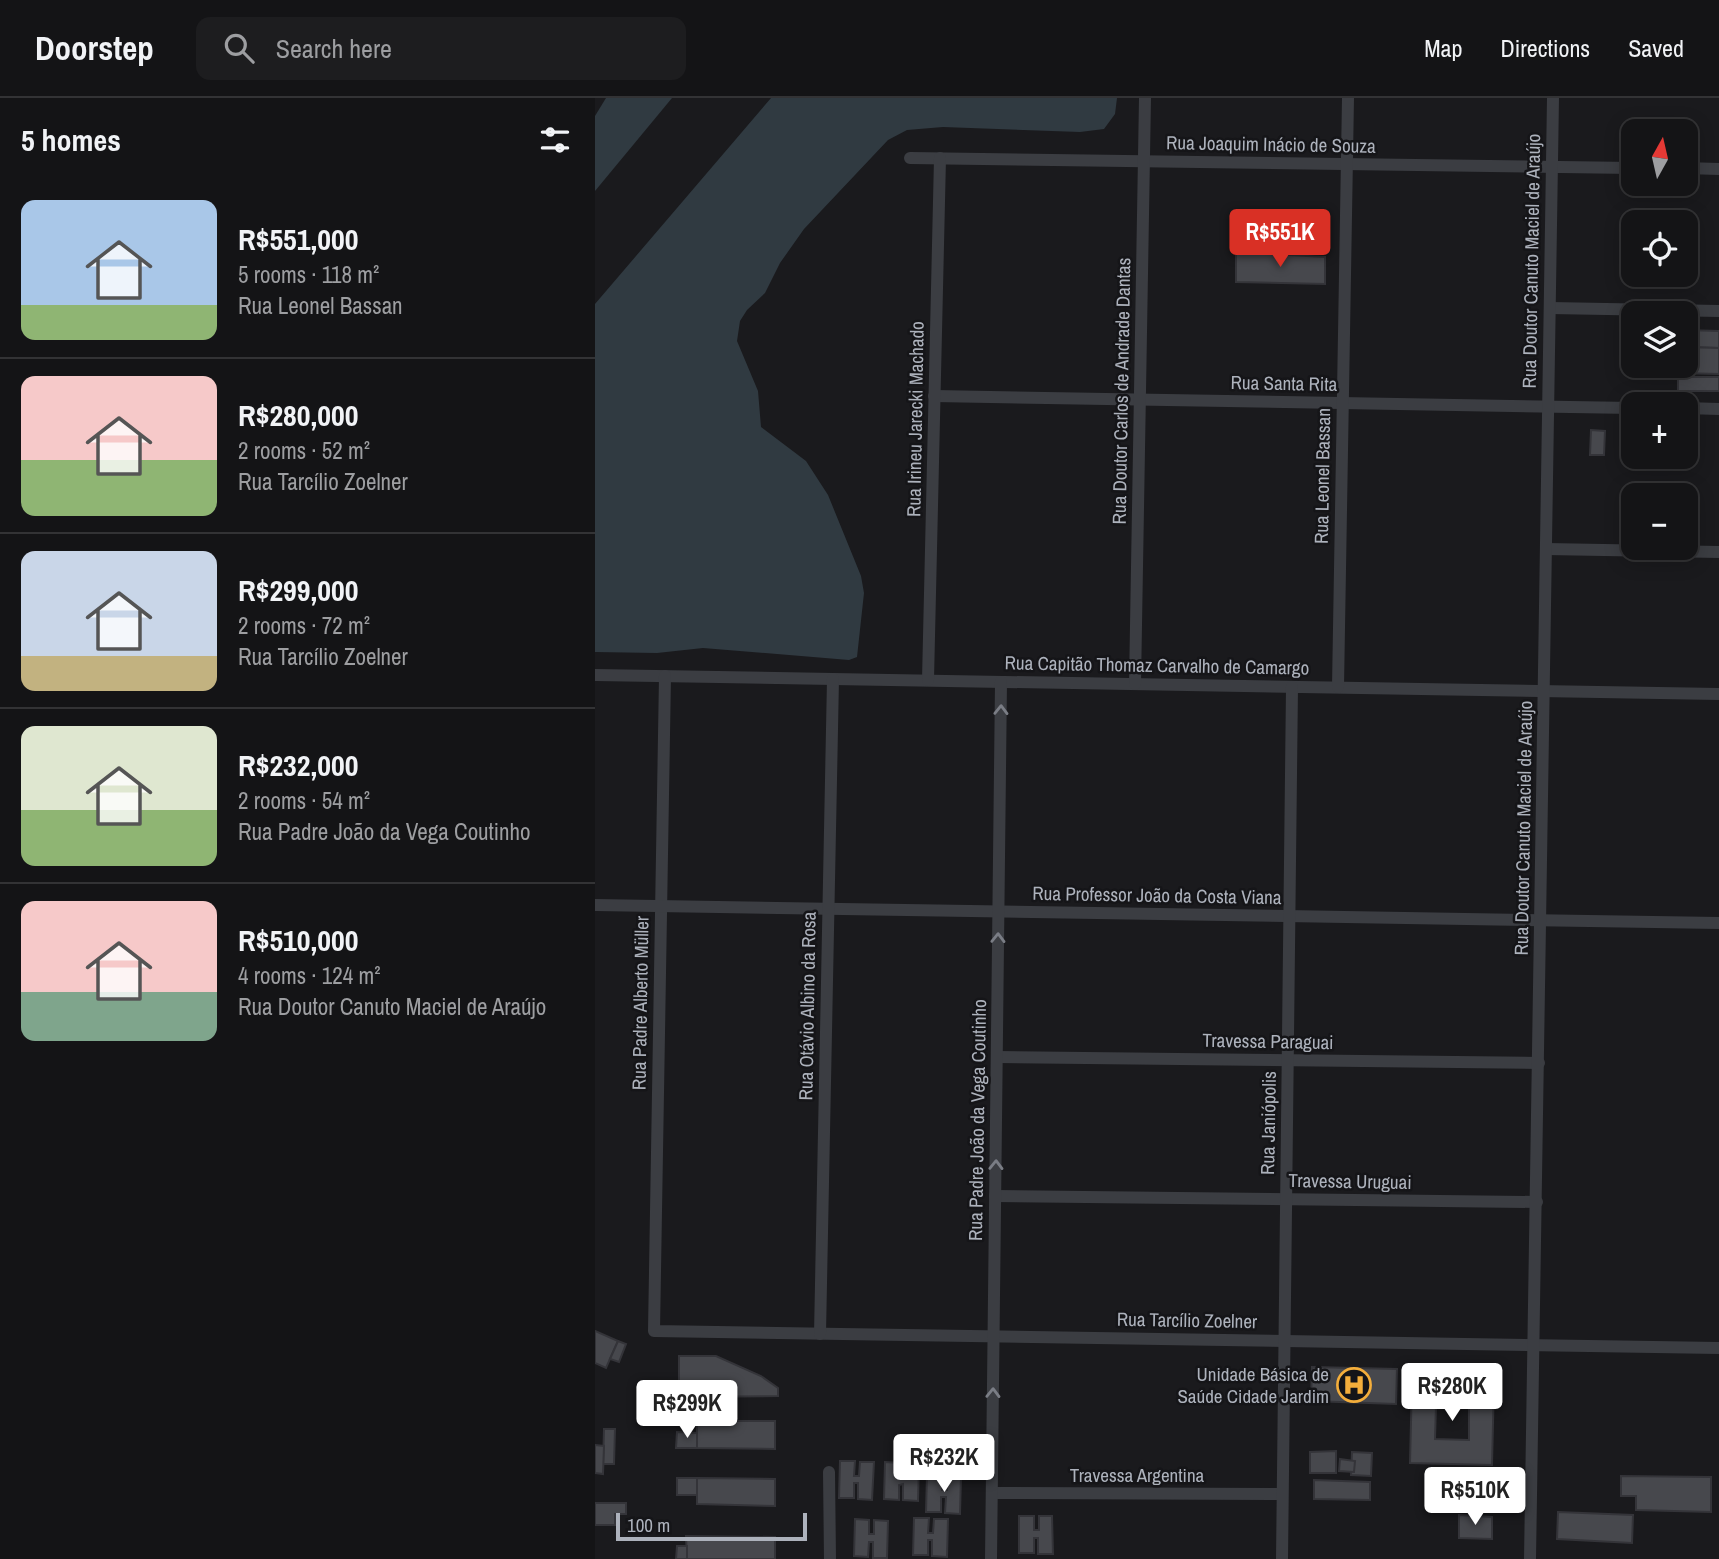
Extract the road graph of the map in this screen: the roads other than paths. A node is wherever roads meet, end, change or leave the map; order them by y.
1 (1145, 98) edge
2 (1348, 98) edge
3 (1553, 98) edge
4 (910, 158) dead end
5 (940, 158) junction
6 (1143, 161) junction
7 (1347, 164) junction
8 (1552, 167) junction
9 (1621, 168) edge
10 (1698, 168) edge
11 (1719, 169) edge
12 (1550, 308) junction
13 (1719, 311) edge
14 (934, 396) junction
15 (1140, 400) junction
16 (1343, 403) junction
17 (1548, 406) junction
18 (1621, 408) edge
19 (1698, 408) edge
20 (1719, 409) edge
21 (1546, 549) junction
22 (1719, 552) edge
23 (595, 675) edge
24 (664, 676) junction
25 (833, 679) junction
26 (928, 681) junction
27 (1001, 682) junction
28 (1135, 684) junction
29 (1292, 687) junction
30 (1338, 687) junction
31 (1544, 691) junction
32 (1719, 694) edge
33 (595, 905) edge
34 (661, 906) junction
35 (829, 909) junction
36 (998, 911) junction
37 (1289, 916) junction
38 (1541, 920) junction
39 (1719, 923) edge
40 (997, 1057) junction
41 (1287, 1060) junction
42 (1539, 1063) junction
43 (995, 1196) junction
44 (1286, 1199) junction
45 (1537, 1202) junction
46 (654, 1331) joint
47 (820, 1334) junction
48 (994, 1336) junction
49 (1284, 1341) junction
50 (1534, 1345) junction
51 (1719, 1348) edge
52 (829, 1472) dead end
53 (992, 1493) junction
54 (1282, 1494) junction
55 (830, 1559) edge
56 (991, 1559) edge
57 (1282, 1559) edge
58 (1530, 1559) edge

1 - 6 street, Rua Doutor Carlos de Andrade Dantas
2 - 7 street, Rua Leonel Bassan
3 - 8 street, Rua Doutor Canuto Maciel de Araújo
4 - 5 street, Rua Joaquim Inácio de Souza
5 - 6 street, Rua Joaquim Inácio de Souza
5 - 14 street, Rua Irineu Jarecki Machado
6 - 7 street, Rua Joaquim Inácio de Souza
6 - 15 street, Rua Doutor Carlos de Andrade Dantas
7 - 8 street, Rua Joaquim Inácio de Souza
7 - 16 street, Rua Leonel Bassan
8 - 9 street, Rua Joaquim Inácio de Souza
8 - 12 street, Rua Doutor Canuto Maciel de Araújo
10 - 11 street
12 - 13 street
12 - 17 street, Rua Doutor Canuto Maciel de Araújo
14 - 15 street, Rua Santa Rita
14 - 26 street, Rua Irineu Jarecki Machado
15 - 16 street, Rua Santa Rita
15 - 28 street, Rua Doutor Carlos de Andrade Dantas
16 - 17 street, Rua Santa Rita
16 - 30 street, Rua Leonel Bassan
17 - 18 street, Rua Santa Rita
17 - 21 street, Rua Doutor Canuto Maciel de Araújo
19 - 20 street
21 - 22 street
21 - 31 street, Rua Doutor Canuto Maciel de Araújo
23 - 24 street, Rua Capitão Thomaz Carvalho de Camargo
24 - 25 street, Rua Capitão Thomaz Carvalho de Camargo
24 - 34 street, Rua Padre Alberto Müller
25 - 26 street, Rua Capitão Thomaz Carvalho de Camargo
25 - 35 street, Rua Otávio Albino da Rosa
26 - 27 street, Rua Capitão Thomaz Carvalho de Camargo
27 - 28 street, Rua Capitão Thomaz Carvalho de Camargo
36 -> 27 street, Rua Padre João da Vega Coutinho
28 - 29 street, Rua Capitão Thomaz Carvalho de Camargo
29 - 30 street, Rua Capitão Thomaz Carvalho de Camargo
29 - 37 street, Rua Janiópolis
30 - 31 street, Rua Capitão Thomaz Carvalho de Camargo
31 - 32 street, Rua Capitão Thomaz Carvalho de Camargo
31 - 38 street, Rua Doutor Canuto Maciel de Araújo
33 - 34 street, Rua Professor João da Costa Viana
34 - 35 street, Rua Professor João da Costa Viana
34 - 46 street, Rua Padre Alberto Müller
35 - 36 street, Rua Professor João da Costa Viana
35 - 47 street, Rua Otávio Albino da Rosa
36 - 37 street, Rua Professor João da Costa Viana
40 -> 36 street, Rua Padre João da Vega Coutinho
37 - 38 street, Rua Professor João da Costa Viana
37 - 41 street, Rua Janiópolis
38 - 39 street, Rua Professor João da Costa Viana
38 - 42 street, Rua Doutor Canuto Maciel de Araújo
40 - 41 street, Travessa Paraguai
43 -> 40 street, Rua Padre João da Vega Coutinho
41 - 42 street, Travessa Paraguai
41 - 44 street, Rua Janiópolis
42 - 45 street, Rua Doutor Canuto Maciel de Araújo
43 - 44 street, Travessa Uruguai
43 - 48 street, Rua Padre João da Vega Coutinho
44 - 45 street, Travessa Uruguai
44 - 49 street, Rua Janiópolis
45 - 50 street, Rua Doutor Canuto Maciel de Araújo
46 - 47 street, Rua Tarcílio Zoelner
47 - 48 street, Rua Tarcílio Zoelner
48 - 49 street, Rua Tarcílio Zoelner
53 -> 48 street, Rua Padre João da Vega Coutinho
49 - 50 street, Rua Tarcílio Zoelner
49 - 54 street, Rua Janiópolis
50 - 51 street, Rua Tarcílio Zoelner
50 - 58 street, Rua Doutor Canuto Maciel de Araújo
52 - 55 street
53 - 54 street, Travessa Argentina
53 - 56 street, Rua Padre João da Vega Coutinho
54 - 57 street, Rua Janiópolis

